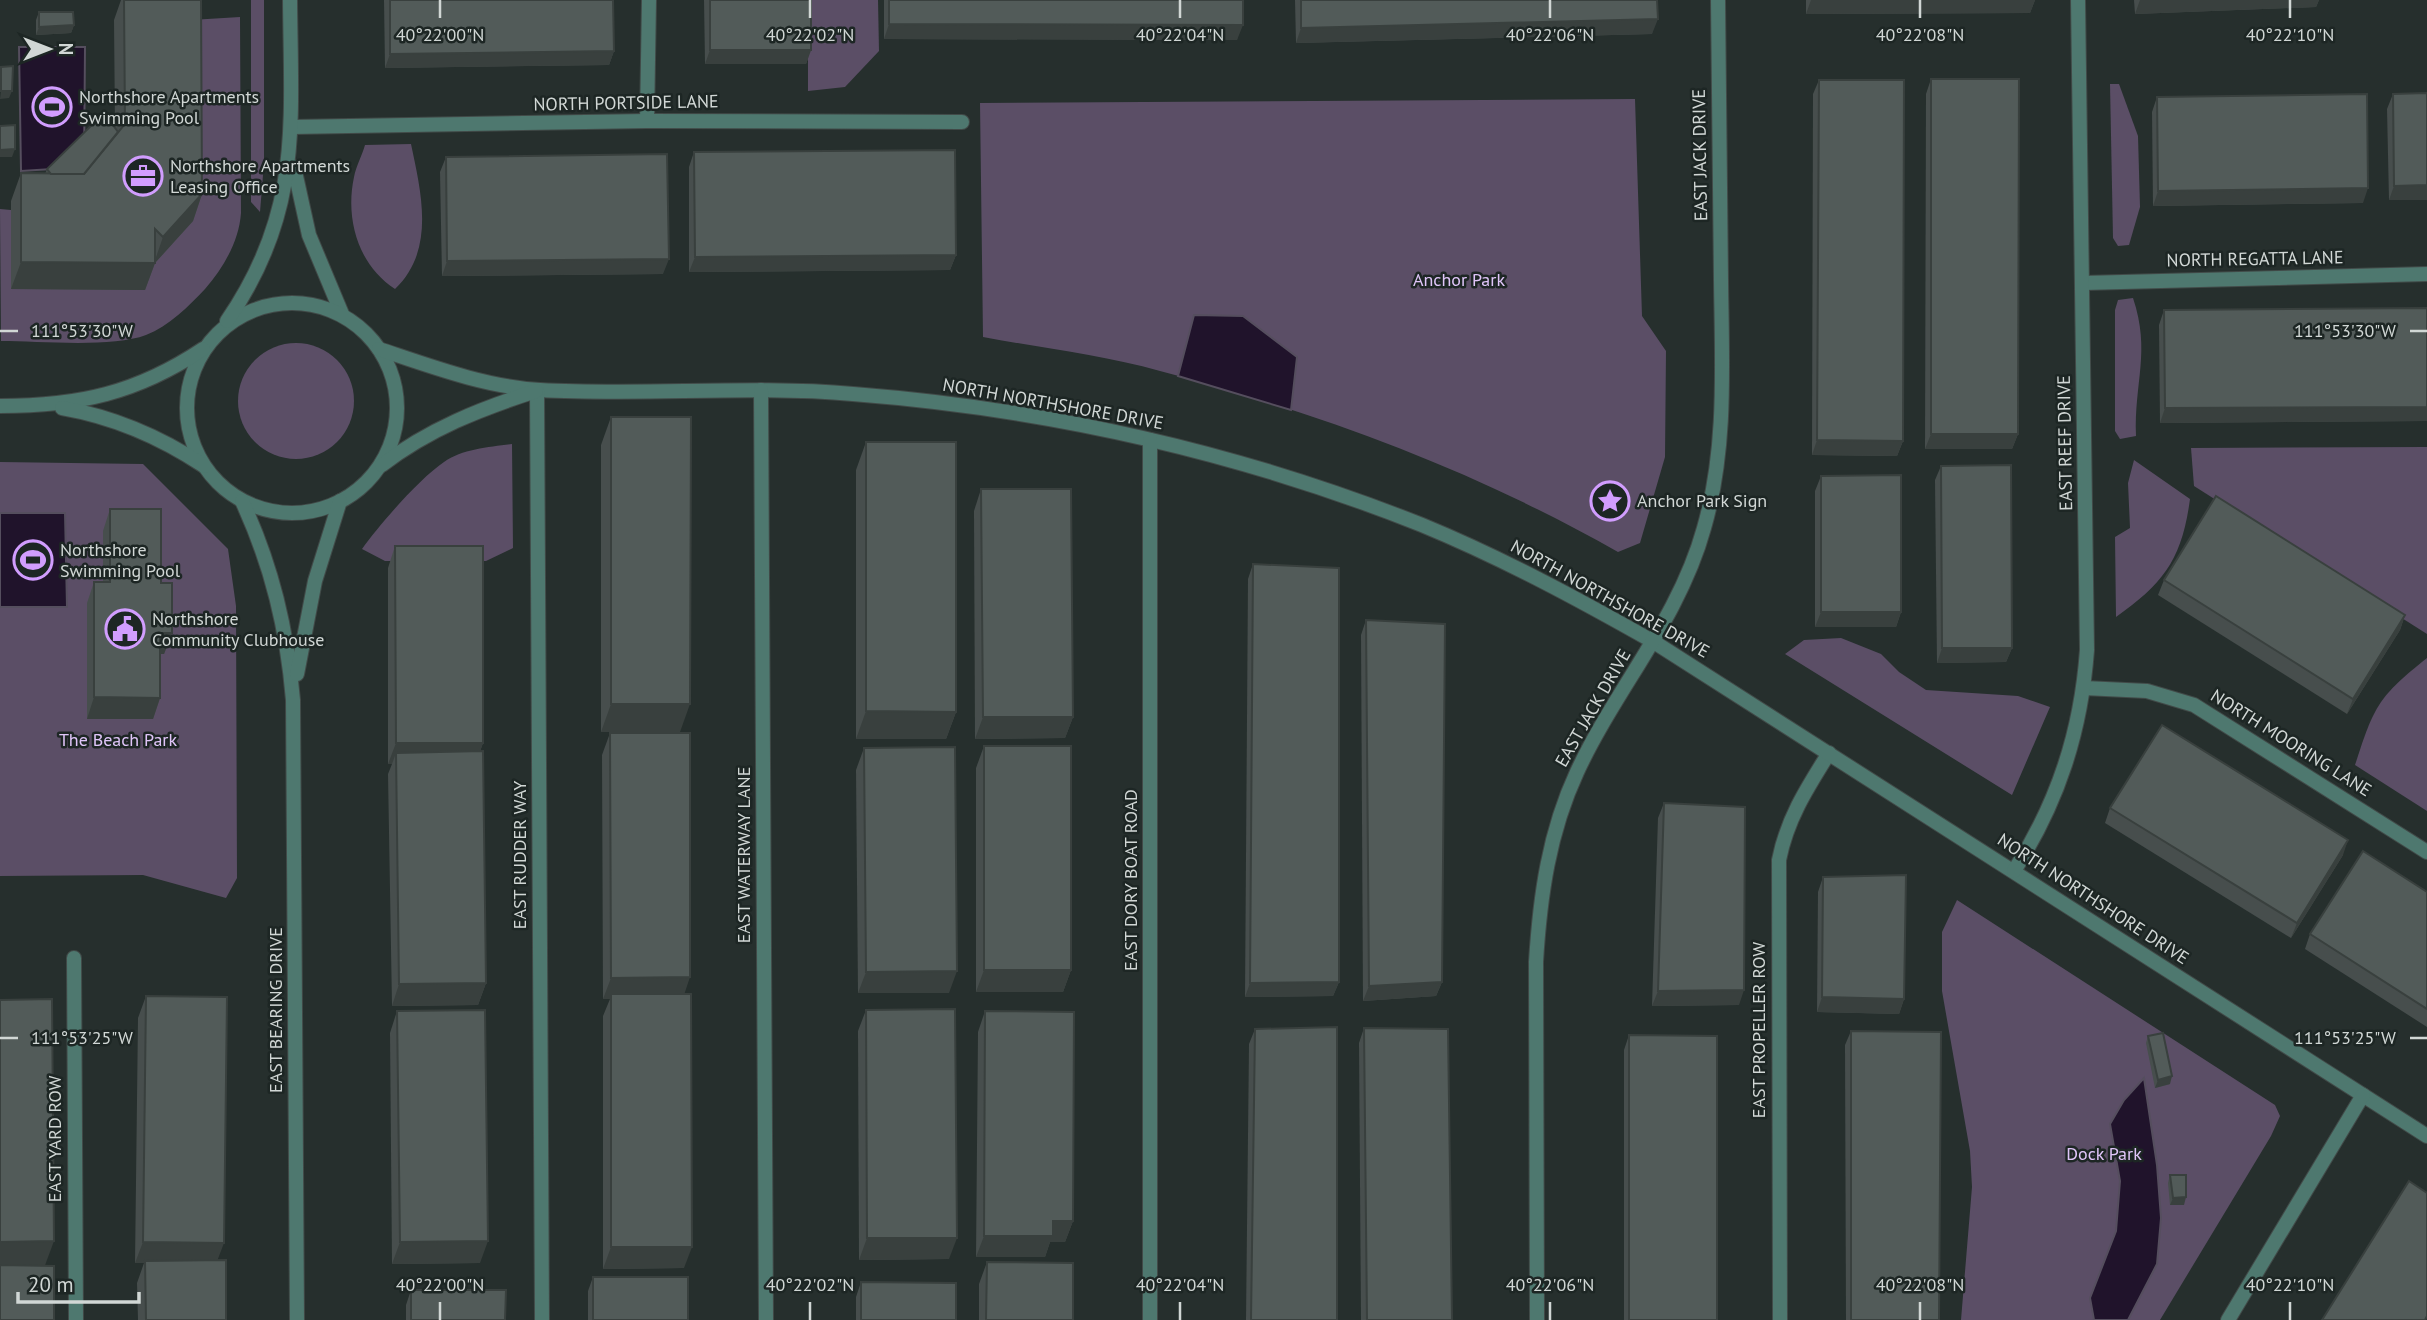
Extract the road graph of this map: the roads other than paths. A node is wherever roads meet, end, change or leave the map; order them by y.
1 (290, 0) edge
2 (649, 0) edge
3 (1718, 0) edge
4 (2078, 0) edge
5 (647, 121) junction
6 (962, 122) dead end
7 (291, 128) junction
8 (291, 150) junction
9 (2427, 274) edge
10 (2083, 283) junction
11 (342, 314) junction
12 (222, 328) junction
13 (206, 347) junction
14 (379, 349) junction
15 (537, 390) junction
16 (761, 390) junction
17 (0, 406) edge
18 (50, 406) junction
19 (1150, 440) junction
20 (205, 467) junction
21 (378, 468) junction
22 (242, 501) junction
23 (340, 501) junction
24 (1654, 642) junction
25 (2084, 688) junction
26 (293, 700) junction
27 (1829, 753) junction
28 (2427, 852) edge
29 (2014, 871) junction
30 (74, 958) dead end
31 (2363, 1095) junction
32 (2427, 1136) edge
33 (76, 1320) edge
34 (297, 1320) edge
35 (542, 1320) edge
36 (766, 1320) edge
37 (1150, 1320) edge
38 (1537, 1320) edge
39 (1780, 1320) edge
40 (2228, 1320) edge

1 - 7 street
2 - 5 street
3 - 24 street, EAST JACK DRIVE
4 - 10 street, EAST REEF DRIVE
5 - 6 street, NORTH PORTSIDE LANE
5 - 7 street, NORTH PORTSIDE LANE
7 - 8 street
8 - 11 street
8 - 12 street
9 - 10 street, NORTH REGATTA LANE
10 - 25 street, EAST REEF DRIVE
11 - 12 street
11 - 14 street
12 - 13 street
13 - 18 street
13 - 20 street
14 - 15 street
14 - 21 street
15 - 16 street, NORTH NORTHSHORE DRIVE
15 - 21 street
15 - 35 street, EAST RUDDER WAY
16 - 19 street, NORTH NORTHSHORE DRIVE
16 - 36 street, EAST WATERWAY LANE
17 - 18 street
18 - 20 street
19 - 24 street, NORTH NORTHSHORE DRIVE
19 - 37 street, EAST DORY BOAT ROAD
20 - 22 street
21 - 23 street
22 - 23 street
22 - 26 street
23 - 26 street
24 - 27 street, NORTH NORTHSHORE DRIVE
24 - 38 street, EAST JACK DRIVE
25 - 28 street, NORTH MOORING LANE
25 - 29 street, EAST REEF DRIVE
26 - 34 street, EAST BEARING DRIVE
27 - 29 street, NORTH NORTHSHORE DRIVE
27 - 39 street, EAST PROPELLER ROW
29 - 31 street, NORTH NORTHSHORE DRIVE
30 - 33 street, EAST YARD ROW
31 - 32 street, NORTH NORTHSHORE DRIVE
31 - 40 street

